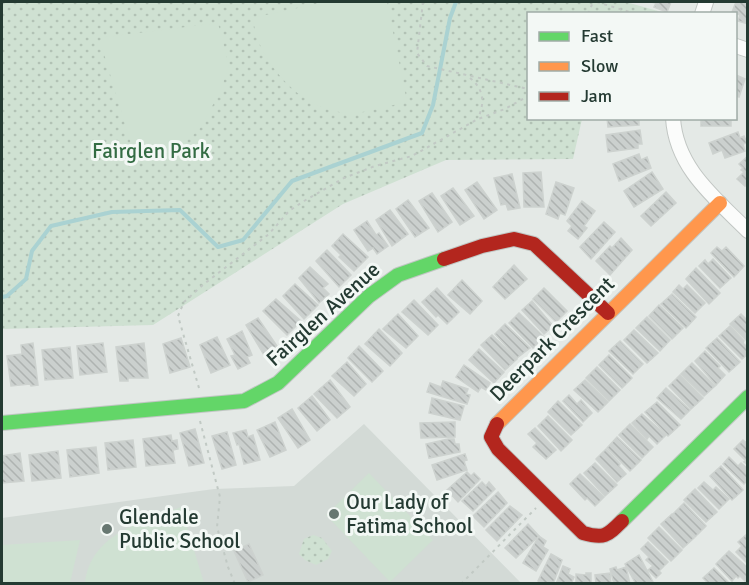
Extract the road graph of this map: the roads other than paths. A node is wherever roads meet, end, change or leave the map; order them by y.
1 (673, 120) edge
2 (720, 203) junction
3 (747, 231) edge
4 (608, 313) junction
5 (747, 397) edge
6 (2, 423) edge

1 - 2 street
2 - 3 street
2 - 4 street, Deerpark Crescent
4 - 5 street, Deerpark Crescent
4 - 6 street, Fairglen Avenue

